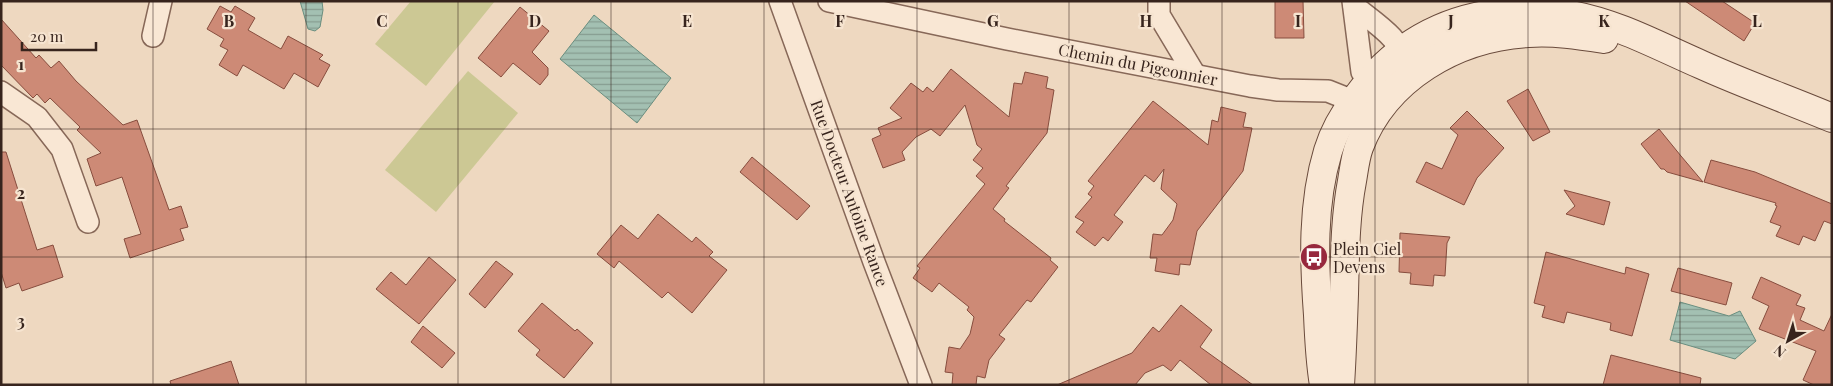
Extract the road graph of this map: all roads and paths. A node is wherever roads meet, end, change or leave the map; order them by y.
1 (161, 1) edge
2 (780, 1) edge
3 (829, 1) edge
4 (1159, 1) edge
5 (1353, 4) edge
6 (153, 36) dead end
7 (1400, 50) junction
8 (1703, 66) junction
9 (1195, 75) junction
10 (1384, 89) junction
11 (1, 92) edge
12 (1352, 103) junction
13 (1832, 118) edge
14 (1350, 194) junction
15 (88, 222) dead end
16 (921, 385) edge
17 (1324, 385) edge
18 (1340, 385) edge

1 - 6 street
2 - 16 street, Rue Docteur Antoine Rance
3 - 9 street, Chemin du Pigeonnier
4 - 9 street
5 - 7 street
5 - 10 street
7 - 8 main road
7 - 10 main road
8 - 10 main road
8 - 13 main road
9 - 12 street, Chemin du Pigeonnier
10 - 12 main road
10 - 14 main road
11 - 15 street
12 - 14 street
12 - 17 main road
14 - 18 main road

